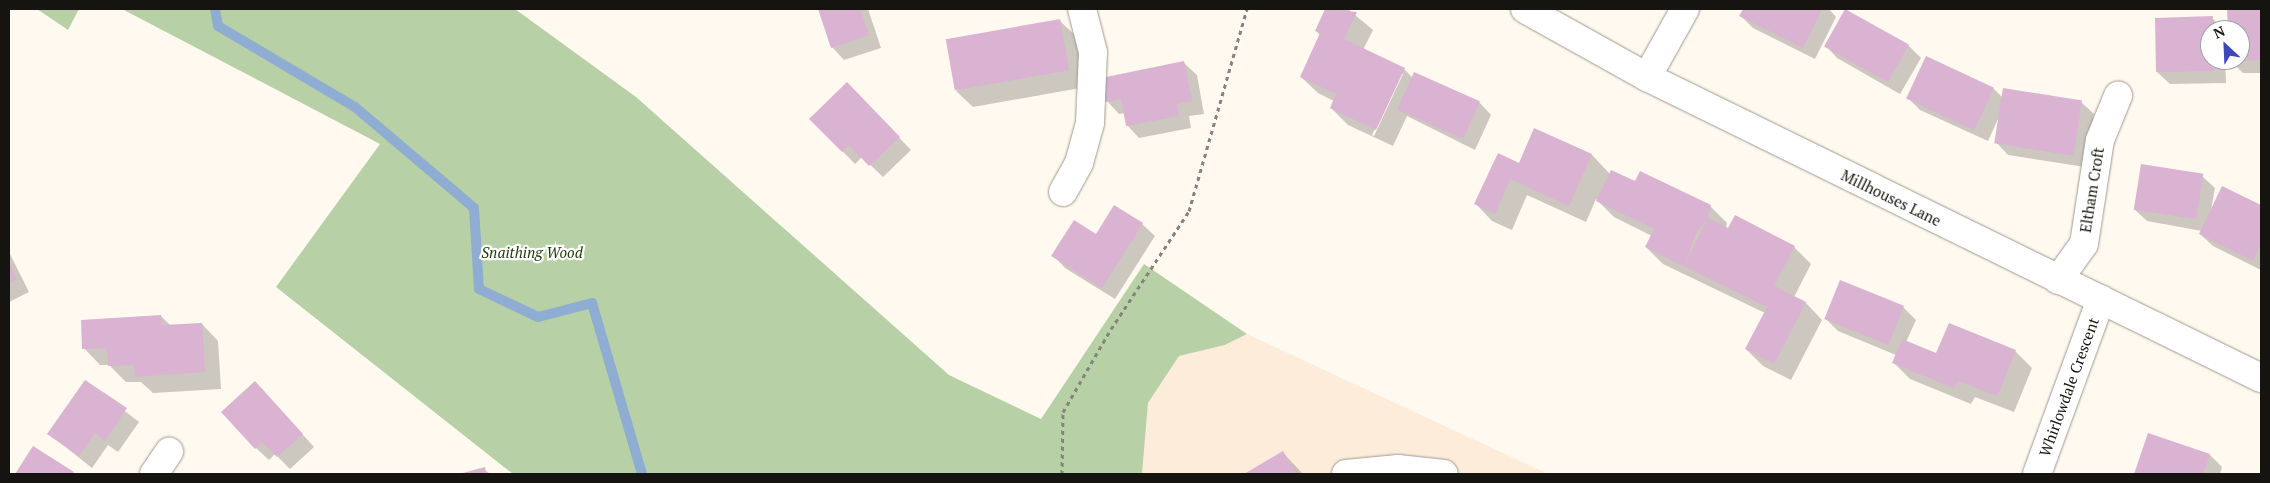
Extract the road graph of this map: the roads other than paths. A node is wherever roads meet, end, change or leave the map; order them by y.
1 (1082, 9) edge
2 (1525, 9) edge
3 (1685, 9) edge
4 (1647, 76) junction
5 (2118, 96) dead end
6 (1063, 192) dead end
7 (2058, 280) junction
8 (2101, 299) junction
9 (2261, 378) edge
10 (169, 452) dead end
11 (154, 474) edge
12 (1346, 474) edge
13 (1444, 474) edge
14 (2037, 474) edge

1 - 6 street
2 - 4 street, Millhouses Lane
3 - 4 street
4 - 7 street, Millhouses Lane
5 - 7 street, Eltham Croft
7 - 8 street, Millhouses Lane
8 - 9 street, Millhouses Lane
8 - 14 street, Whirlowdale Crescent
10 - 11 street
12 - 13 street

